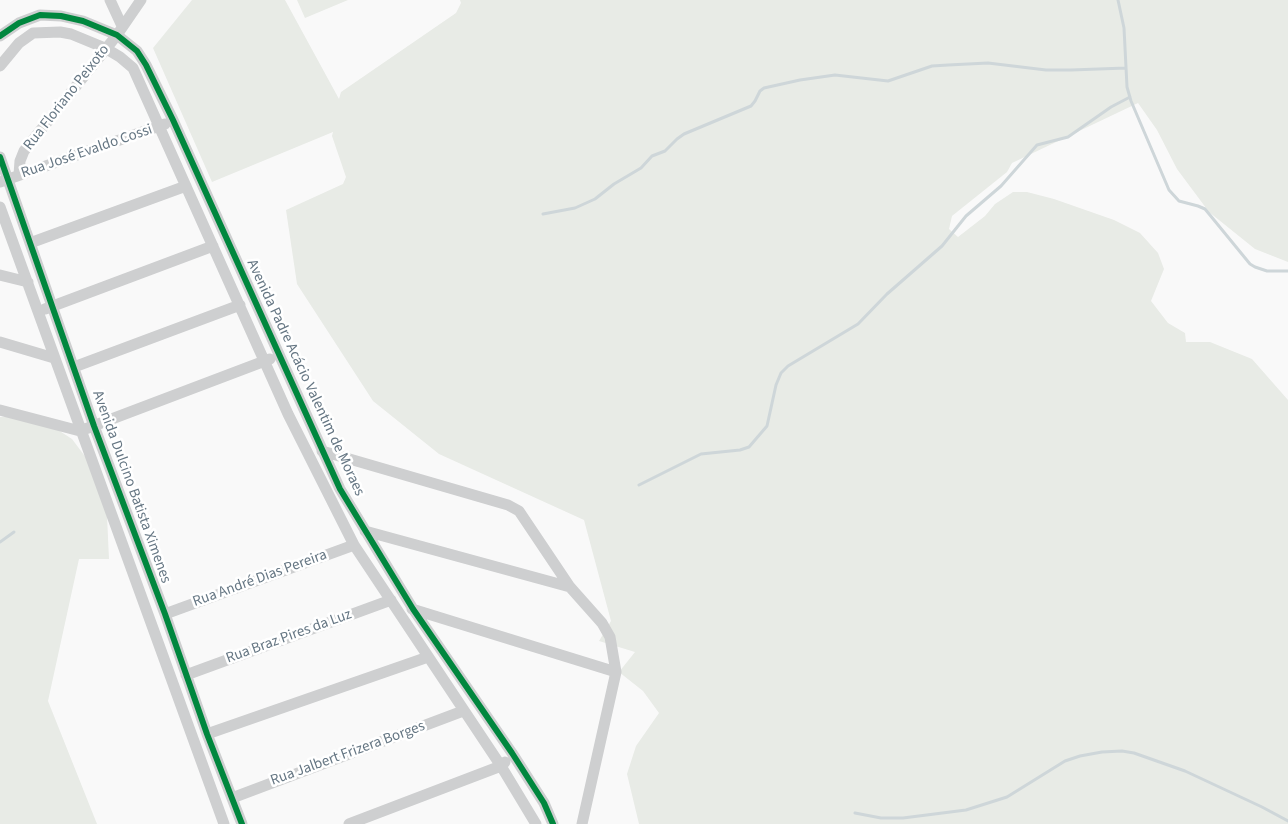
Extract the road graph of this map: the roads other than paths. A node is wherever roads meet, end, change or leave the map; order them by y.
1 (110, 0) edge
2 (141, 0) edge
3 (119, 30) junction
4 (0, 36) edge
5 (105, 48) junction
6 (0, 66) edge
7 (173, 120) junction
8 (158, 127) junction
9 (0, 157) edge
10 (19, 175) junction
11 (4, 181) edge
12 (186, 186) junction
13 (0, 207) edge
14 (30, 243) junction
15 (213, 246) junction
16 (0, 275) edge
17 (28, 282) junction
18 (240, 305) junction
19 (52, 307) junction
20 (38, 311) junction
21 (0, 342) edge
22 (278, 355) junction
23 (54, 358) junction
24 (265, 361) junction
25 (74, 367) junction
26 (0, 410) edge
27 (94, 426) junction
28 (80, 431) junction
29 (322, 450) junction
30 (340, 489) junction
31 (328, 494) junction
32 (365, 531) junction
33 (354, 545) junction
34 (570, 587) junction
35 (391, 600) junction
36 (413, 608) junction
37 (401, 613) junction
38 (165, 614) junction
39 (428, 657) junction
40 (616, 672) junction
41 (186, 674) junction
42 (463, 711) junction
43 (207, 734) junction
44 (512, 753) junction
45 (501, 766) junction
46 (232, 798) junction
47 (224, 824) edge
48 (242, 824) edge
49 (349, 824) edge
50 (536, 824) edge
51 (553, 824) edge
52 (582, 824) edge

1 - 3 street
2 - 3 street, Rua Floriano Peixoto
3 - 4 street
3 - 5 street, Rua Floriano Peixoto
3 - 7 street, Avenida Padre Acácio Valentim de Moraes
5 - 6 street
5 - 8 street, Avenida Padre Acácio Valentim de Moraes
5 - 10 street, Rua Floriano Peixoto
7 - 8 street, Rua José Evaldo Cossi
7 - 22 street, Avenida Padre Acácio Valentim de Moraes
8 - 10 street, Rua José Evaldo Cossi
8 - 12 street, Avenida Padre Acácio Valentim de Moraes
9 - 11 street, Avenida Dulcino Batista Ximenes
10 - 11 street, Rua José Evaldo Cossi
11 - 14 street, Avenida Dulcino Batista Ximenes
12 - 14 street
12 - 15 street, Avenida Padre Acácio Valentim de Moraes
13 - 17 street, Avenida Dulcino Batista Ximenes
14 - 19 street, Avenida Dulcino Batista Ximenes
15 - 18 street, Avenida Padre Acácio Valentim de Moraes
15 - 19 street
16 - 17 street
17 - 20 street, Avenida Dulcino Batista Ximenes
18 - 24 street, Avenida Padre Acácio Valentim de Moraes
18 - 25 street
19 - 20 street
19 - 25 street, Avenida Dulcino Batista Ximenes
20 - 23 street, Avenida Dulcino Batista Ximenes
21 - 23 street
22 - 24 street
22 - 29 street, Avenida Padre Acácio Valentim de Moraes
23 - 28 street, Avenida Dulcino Batista Ximenes
24 - 27 street
24 - 31 street, Avenida Padre Acácio Valentim de Moraes
25 - 27 street, Avenida Dulcino Batista Ximenes
26 - 28 street
27 - 28 street
27 - 38 street, Avenida Dulcino Batista Ximenes
28 - 47 street, Avenida Dulcino Batista Ximenes
29 - 30 street, Avenida Padre Acácio Valentim de Moraes
29 - 34 street
30 - 31 street
30 - 32 street, Avenida Padre Acácio Valentim de Moraes
31 - 33 street, Avenida Padre Acácio Valentim de Moraes
32 - 34 street
32 - 36 street, Avenida Padre Acácio Valentim de Moraes
33 - 35 street, Avenida Padre Acácio Valentim de Moraes
33 - 38 street, Rua André Dias Pereira
34 - 40 street
35 - 37 street, Avenida Padre Acácio Valentim de Moraes
35 - 41 street, Rua Braz Pires da Luz
36 - 37 street
36 - 40 street
36 - 44 street, Avenida Padre Acácio Valentim de Moraes
37 - 39 street, Avenida Padre Acácio Valentim de Moraes
38 - 41 street, Avenida Dulcino Batista Ximenes
39 - 42 street, Avenida Padre Acácio Valentim de Moraes
39 - 43 street
40 - 52 street
41 - 43 street, Avenida Dulcino Batista Ximenes
42 - 45 street, Avenida Padre Acácio Valentim de Moraes
42 - 46 street, Rua Jalbert Frizera Borges
43 - 46 street, Avenida Dulcino Batista Ximenes
44 - 45 street
44 - 51 street, Avenida Padre Acácio Valentim de Moraes
45 - 49 street
45 - 50 street, Avenida Padre Acácio Valentim de Moraes
46 - 48 street, Avenida Dulcino Batista Ximenes

